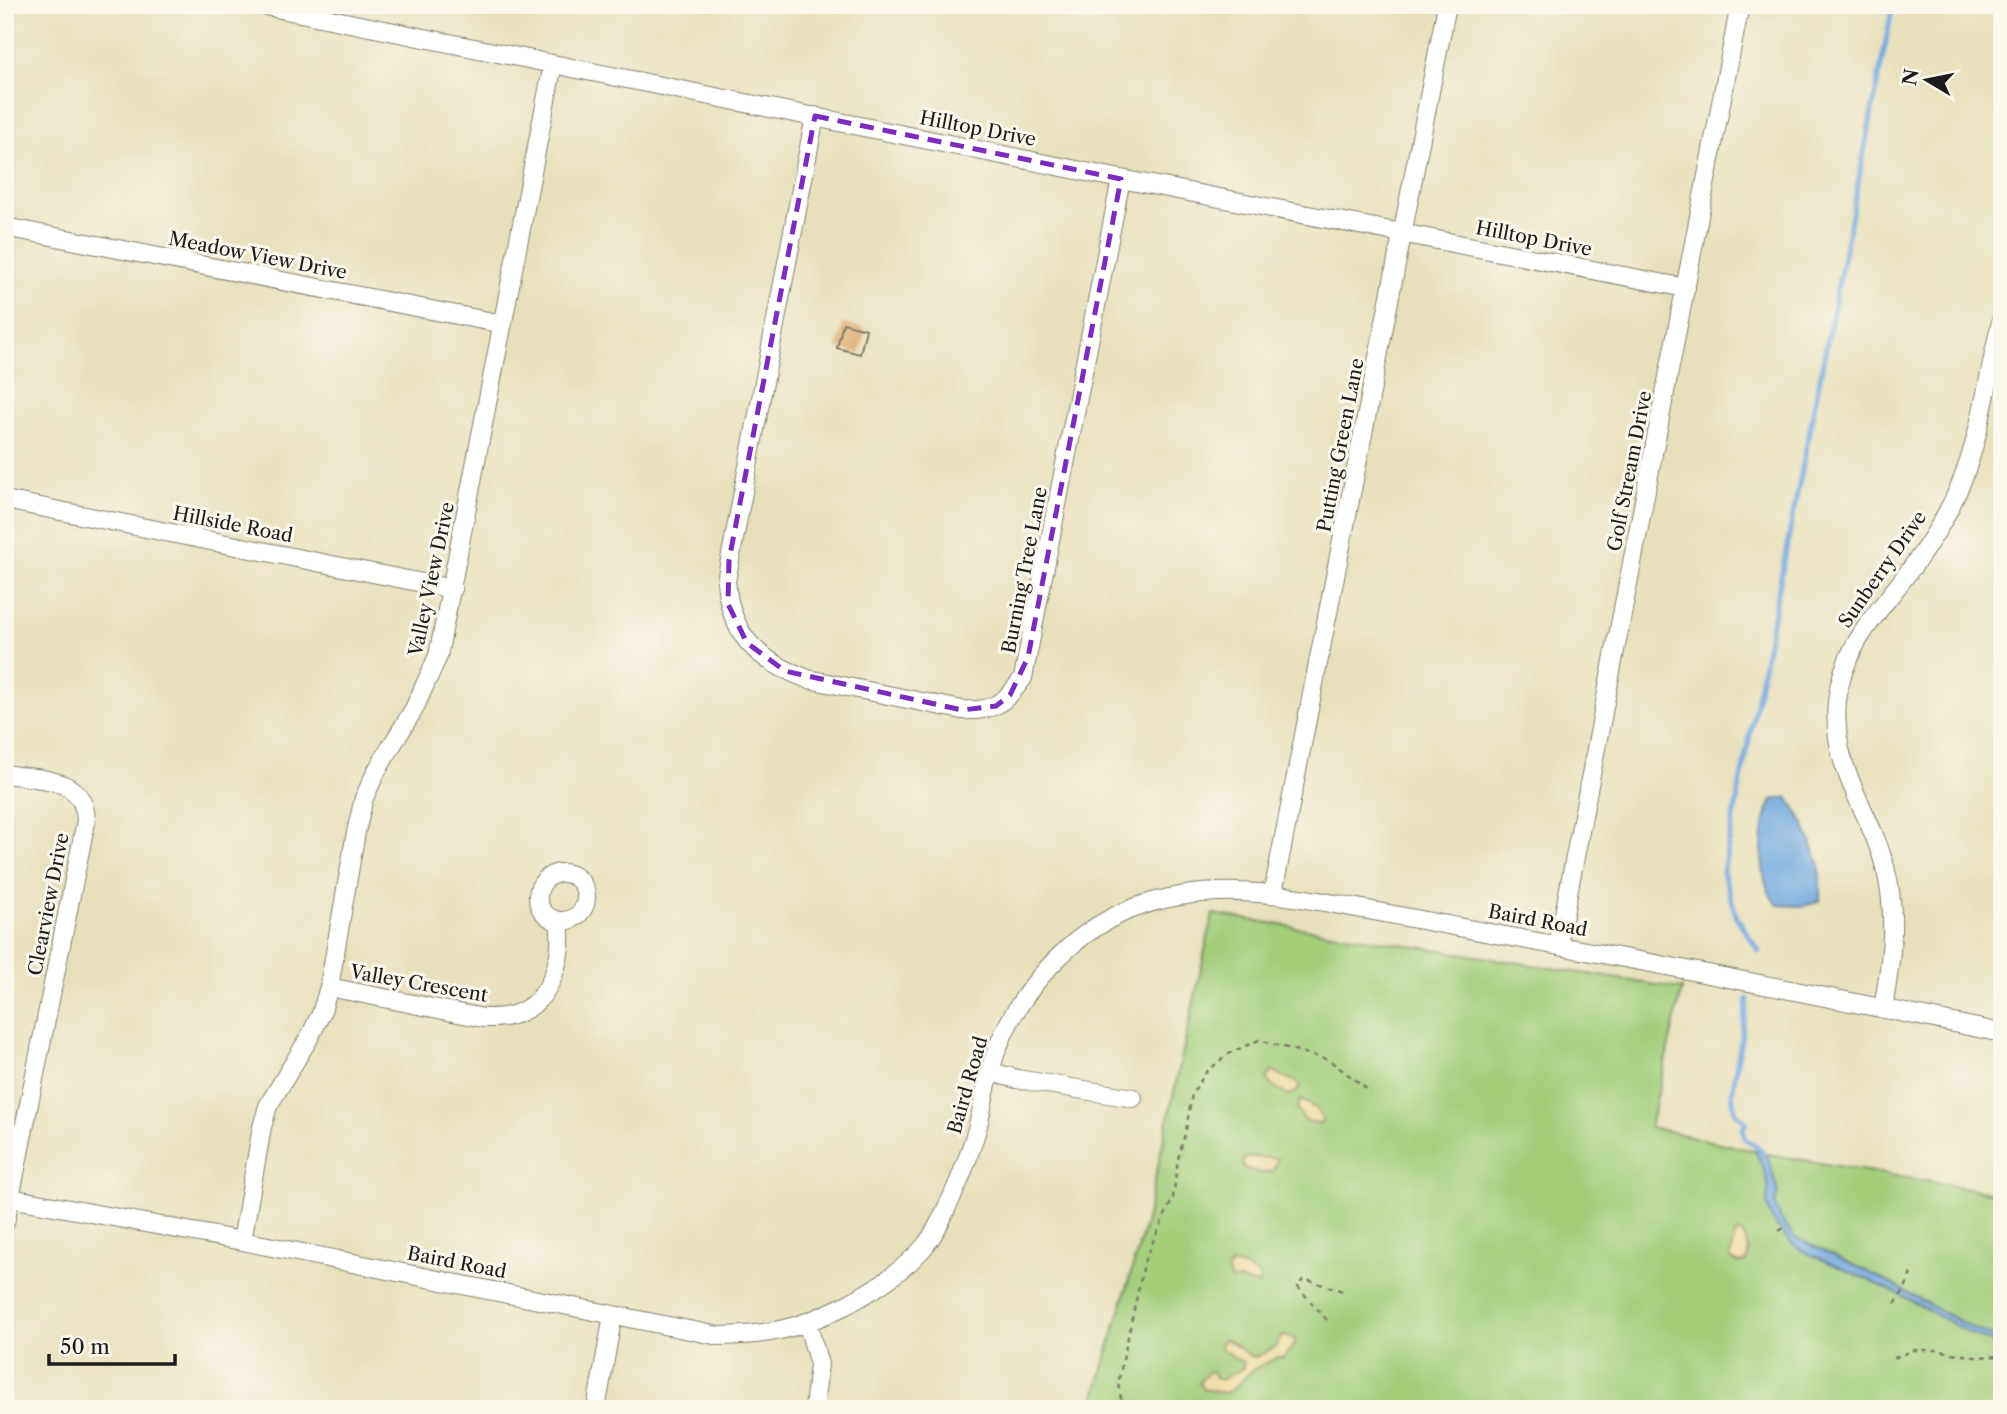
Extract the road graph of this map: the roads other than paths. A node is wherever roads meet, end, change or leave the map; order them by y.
1 (261, 5) edge
2 (1447, 5) edge
3 (1740, 5) edge
4 (552, 64) junction
5 (815, 116) junction
6 (1121, 179) junction
7 (5, 227) edge
8 (1404, 235) junction
9 (1686, 288) junction
10 (2002, 318) edge
11 (503, 324) junction
12 (5, 500) edge
13 (453, 589) junction
14 (5, 774) edge
15 (1273, 892) junction
16 (559, 921) dead end
17 (1558, 945) junction
18 (329, 987) junction
19 (1883, 1009) junction
20 (2002, 1033) edge
21 (990, 1072) junction
22 (1133, 1098) dead end
23 (8, 1198) edge
24 (5, 1223) edge
25 (242, 1241) junction
26 (613, 1315) junction
27 (807, 1322) junction
28 (596, 1409) edge
29 (814, 1409) edge

1 - 4 street, Hilltop Drive
2 - 8 street, Putting Green Lane
3 - 9 street, Golf Stream Drive
4 - 5 street, Hilltop Drive
4 - 11 street, Valley View Drive
5 - 6 street, Hilltop Drive
5 - 6 street, Burning Tree Lane
6 - 8 street, Hilltop Drive
7 - 11 street, Meadow View Drive
8 - 9 street, Hilltop Drive
8 - 15 street, Putting Green Lane
9 - 17 street, Golf Stream Drive
10 - 19 street, Sunberry Drive
11 - 13 street, Valley View Drive
12 - 13 street, Hillside Road
13 - 18 street, Valley View Drive
14 - 23 street, Clearview Drive
15 - 17 street, Baird Road
15 - 21 street, Baird Road
16 - 18 street, Valley Crescent
17 - 19 street, Baird Road
18 - 25 street, Valley View Drive
19 - 20 street, Baird Road
21 - 22 street
21 - 27 street, Baird Road
23 - 24 street, Clearview Drive
23 - 25 street, Baird Road
25 - 26 street, Baird Road
26 - 27 street, Baird Road
26 - 28 street
27 - 29 street

